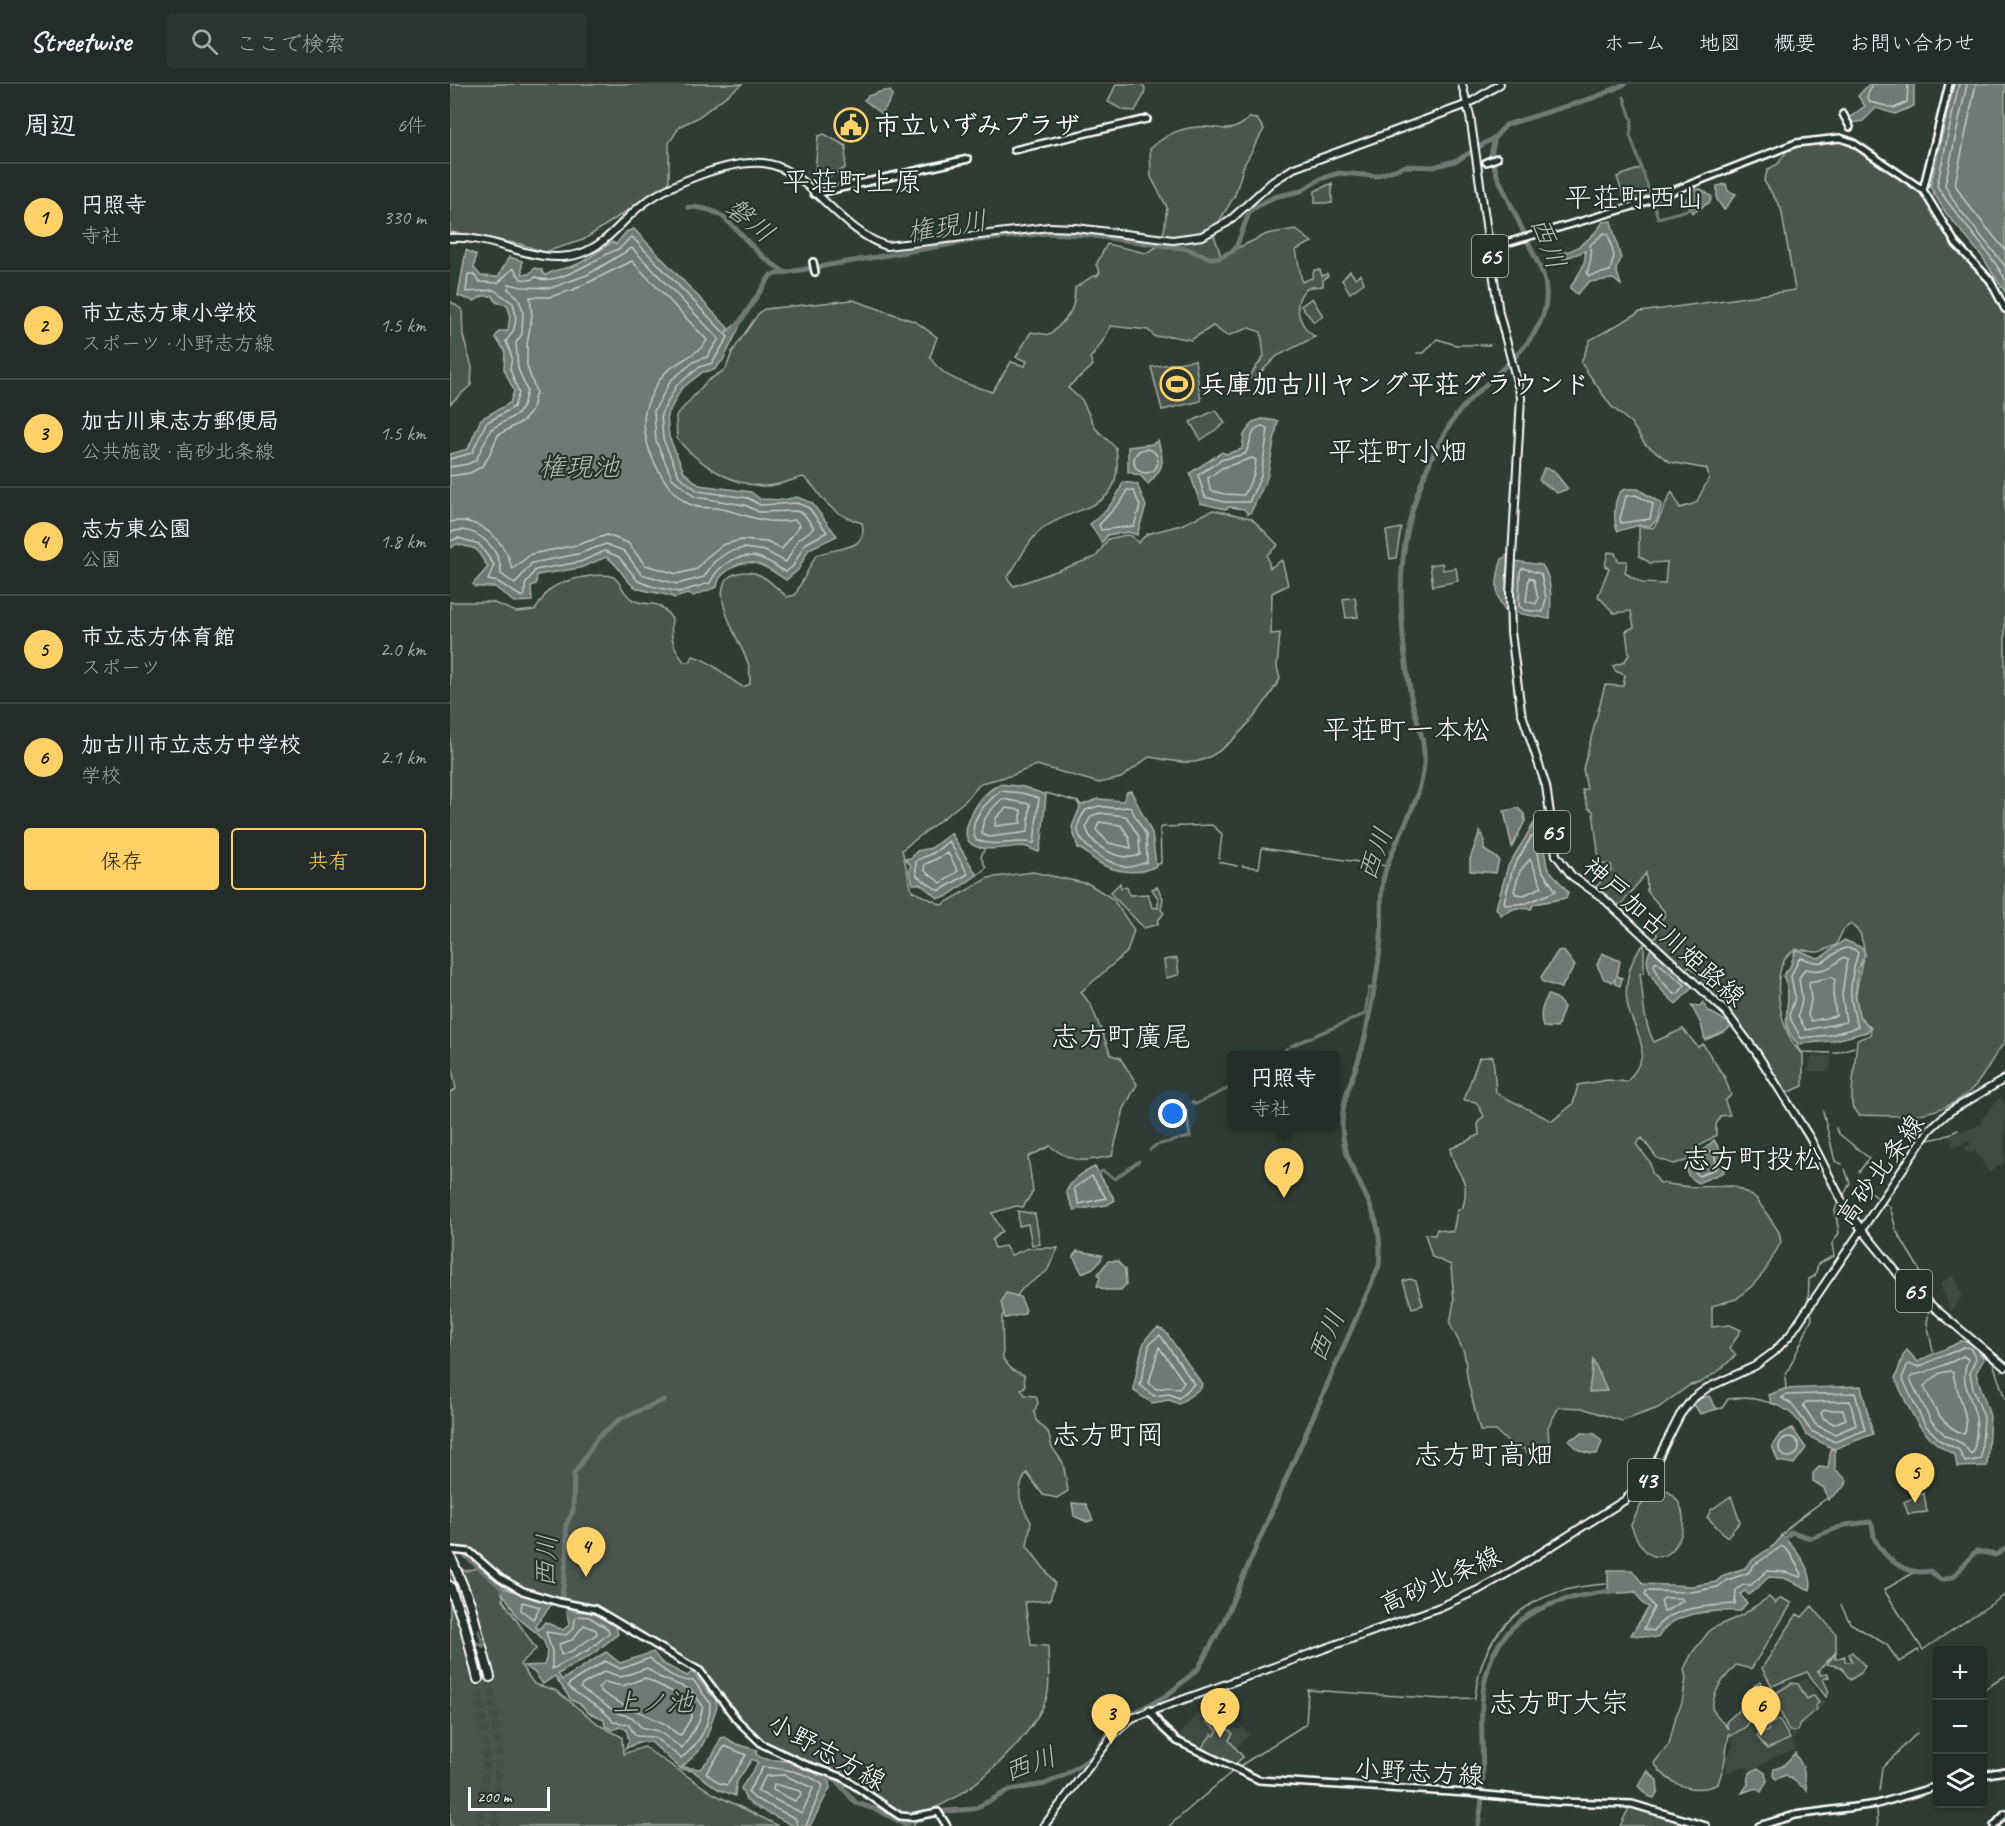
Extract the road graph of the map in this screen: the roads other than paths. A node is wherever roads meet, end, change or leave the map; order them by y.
1 (1462, 84) edge
2 (1500, 84) edge
3 (1949, 84) edge
4 (1468, 104) junction
5 (1843, 114) dead end
6 (1147, 119) dead end
7 (1850, 127) dead end
8 (1014, 150) dead end
9 (1497, 158) dead end
10 (968, 159) dead end
11 (1487, 162) dead end
12 (1923, 190) junction
13 (814, 194) junction
14 (450, 238) edge
15 (1489, 248) junction
16 (813, 262) dead end
17 (815, 271) dead end
18 (2005, 309) edge
19 (2005, 1079) edge
20 (1861, 1228) junction
21 (2005, 1367) edge
22 (450, 1550) edge
23 (450, 1555) edge
24 (450, 1586) edge
25 (490, 1677) tunnel mouth
26 (478, 1679) tunnel mouth
27 (1149, 1710) junction
28 (2005, 1771) edge
29 (1987, 1774) edge
30 (1933, 1787) edge
31 (2005, 1814) edge
32 (948, 1826) edge
33 (1044, 1826) edge
34 (1706, 1826) edge
35 (1759, 1826) edge
36 (1994, 1826) edge

1 - 4 main road, 神戸加古川姫路線 / 65
2 - 4 main road
3 - 12 main road
4 - 13 main road
4 - 15 main road, 神戸加古川姫路線 / 65
5 - 7 main road
6 - 8 main road
9 - 11 main road
10 - 13 main road
12 - 15 main road
12 - 18 main road
13 - 14 main road
15 - 20 main road, 神戸加古川姫路線 / 65
16 - 17 main road
19 - 20 main road, 高砂北条線 / 43
20 - 21 main road, 神戸加古川姫路線 / 65
20 - 27 main road, 高砂北条線 / 43
22 - 32 main road, 小野志方線
23 -> 25 highway
24 - 26 highway
27 - 33 main road, 高砂北条線 / 43
27 - 34 main road, 小野志方線
28 - 29 main road
30 - 35 main road
31 - 36 main road

